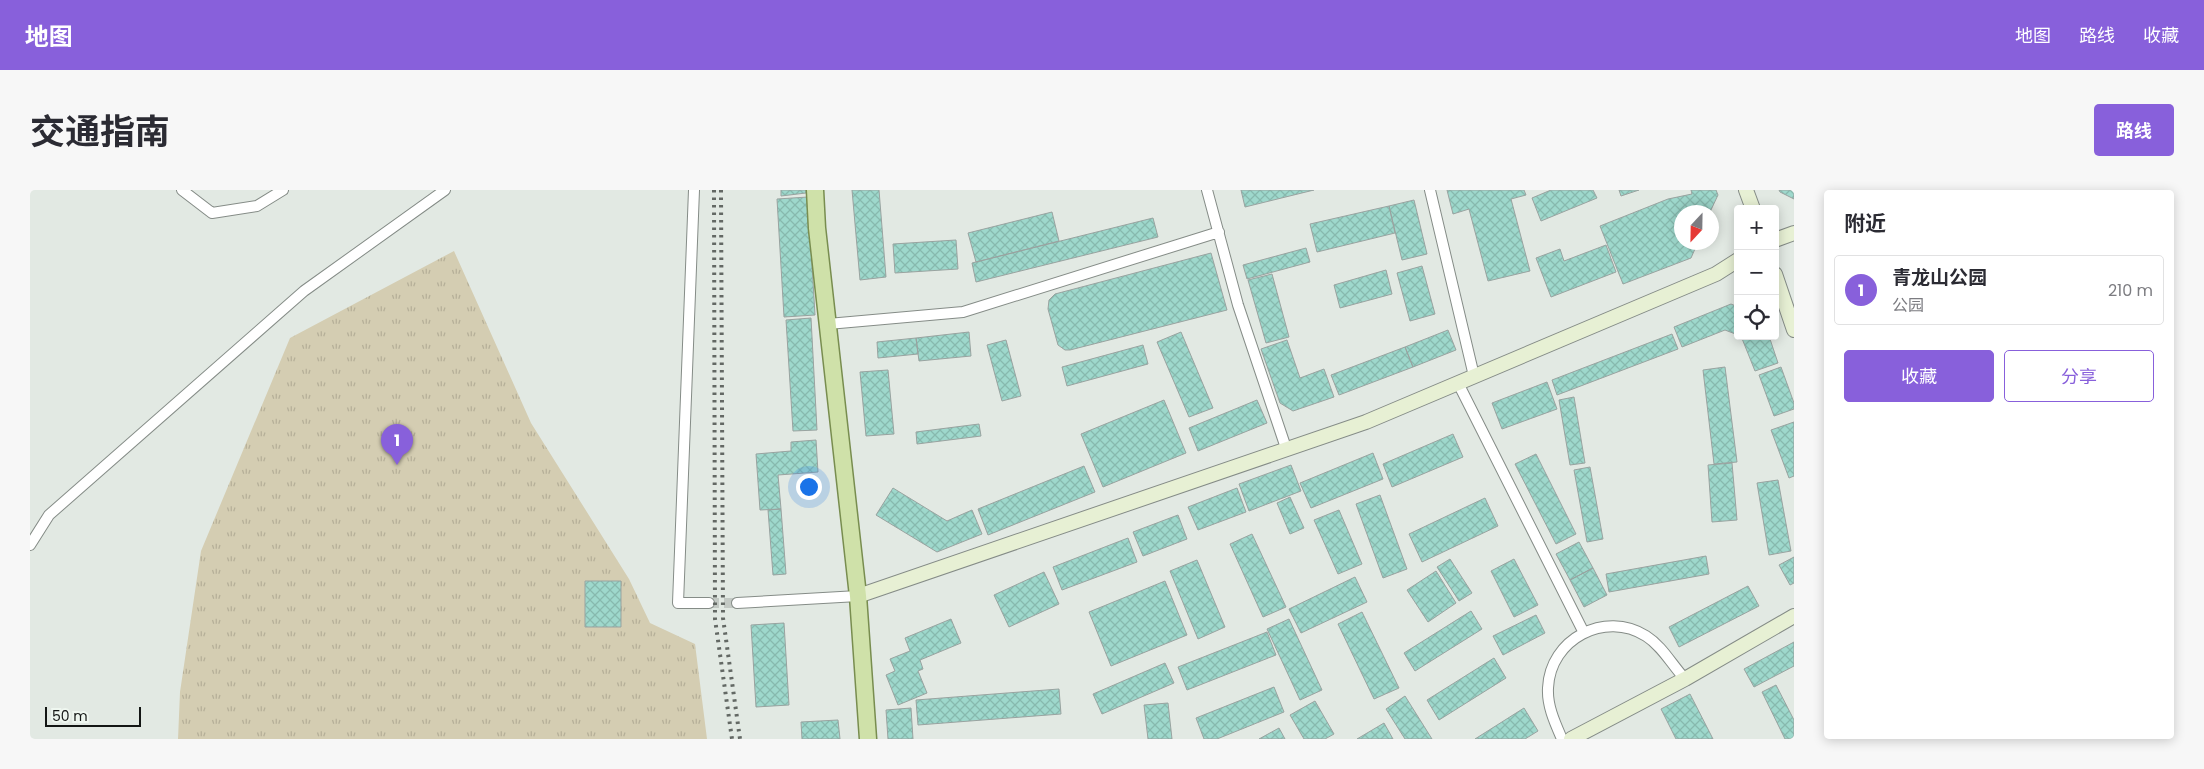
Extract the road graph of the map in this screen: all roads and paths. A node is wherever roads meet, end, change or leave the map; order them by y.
1 (182, 190) edge
2 (283, 190) edge
3 (445, 190) edge
4 (694, 190) edge
5 (815, 190) edge
6 (1208, 190) edge
7 (1430, 190) edge
8 (1746, 190) edge
9 (1752, 205) edge
10 (1219, 232) junction
11 (1794, 233) edge
12 (1779, 239) edge
13 (1734, 263) edge
14 (1779, 286) edge
15 (828, 324) junction
16 (1794, 330) edge
17 (1474, 376) junction
18 (1458, 383) junction
19 (1286, 448) junction
20 (30, 545) edge
21 (858, 596) junction
22 (737, 602) tunnel mouth
23 (709, 603) tunnel mouth
24 (1794, 616) edge
25 (1584, 632) junction
26 (1685, 679) junction
27 (868, 739) edge
28 (1562, 739) edge
29 (1571, 739) edge

1 - 2 street
3 - 20 street
4 - 23 street
5 - 15 main road
6 - 10 street
7 - 17 street
8 - 9 street
10 - 15 street
10 - 19 street
11 - 12 street
13 - 17 street
14 - 16 street
15 - 21 main road
17 - 18 street
18 - 19 street
18 - 25 street
19 - 21 street
21 - 22 street
21 - 27 main road
24 - 26 street
25 - 26 street
25 - 28 street
26 - 29 street

